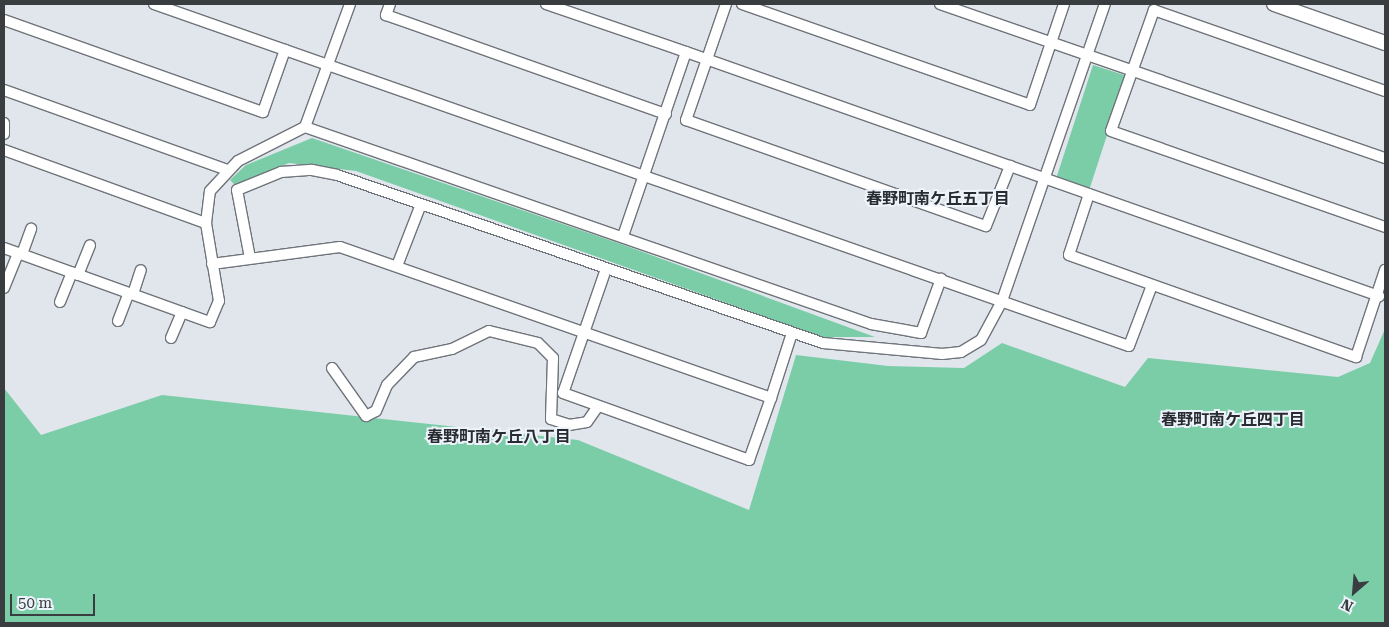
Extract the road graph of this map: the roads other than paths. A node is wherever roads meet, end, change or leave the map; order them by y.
1 (154, 4) edge
2 (350, 4) edge
3 (390, 4) edge
4 (546, 4) edge
5 (726, 4) edge
6 (742, 4) edge
7 (940, 4) edge
8 (1064, 4) edge
9 (1105, 4) edge
10 (1274, 4) edge
11 (4, 20) edge
12 (1051, 42) junction
13 (1385, 43) edge
14 (285, 50) junction
15 (686, 52) junction
16 (1087, 56) junction
17 (706, 59) junction
18 (329, 65) junction
19 (1132, 71) junction
20 (4, 90) edge
21 (1385, 91) edge
22 (666, 114) junction
23 (4, 123) edge
24 (305, 127) junction
25 (4, 134) edge
26 (4, 150) edge
27 (1385, 158) edge
28 (1010, 166) junction
29 (228, 170) junction
30 (647, 175) junction
31 (1045, 178) junction
32 (1089, 194) junction
33 (421, 204) junction
34 (206, 223) junction
35 (1385, 228) edge
36 (31, 229) dead end
37 (623, 236) junction
38 (90, 245) dead end
39 (4, 248) edge
40 (20, 254) junction
41 (250, 258) junction
42 (212, 264) junction
43 (397, 266) junction
44 (141, 270) dead end
45 (606, 270) junction
46 (1385, 270) edge
47 (75, 274) junction
48 (942, 279) junction
49 (1152, 285) junction
50 (4, 288) edge
51 (131, 294) junction
52 (1379, 296) junction
53 (1002, 301) junction
54 (60, 302) dead end
55 (182, 312) junction
56 (118, 321) dead end
57 (584, 333) junction
58 (792, 333) junction
59 (171, 338) dead end
60 (332, 368) dead end
61 (771, 398) junction
62 (598, 406) junction

1 - 14 street
2 - 18 street
3 - 22 street
4 - 15 street
5 - 17 street
6 - 12 street
7 - 12 street
8 - 12 street
9 - 16 street
10 - 13 street
11 - 14 street
12 - 16 street
14 - 18 street
15 - 17 street
15 - 22 street
16 - 19 street
16 - 31 street
17 - 28 street
17 - 28 street
18 - 24 street
18 - 30 street
19 - 21 street
19 - 27 street
19 - 35 street
20 - 29 street
22 - 30 street
23 - 25 street
24 - 29 street
24 - 37 street
26 - 34 street
28 - 31 street
29 - 34 street
30 - 37 street
30 - 48 street
31 - 32 street
31 - 53 street
32 - 49 street
32 - 52 street
33 - 41 street
33 - 43 street
33 - 45 street
34 - 42 street
36 - 40 street
37 - 48 street
38 - 47 street
39 - 40 street
40 - 47 street
40 - 50 street
41 - 42 street
41 - 43 street
42 - 55 street
43 - 57 street
44 - 51 street
45 - 57 street
45 - 58 street
46 - 52 street
47 - 51 street
47 - 54 street
48 - 53 street
49 - 52 street
49 - 53 street
51 - 55 street
51 - 56 street
53 - 58 street
55 - 59 street
57 - 61 street
57 - 62 street
58 - 61 street
60 - 62 street
61 - 62 street

